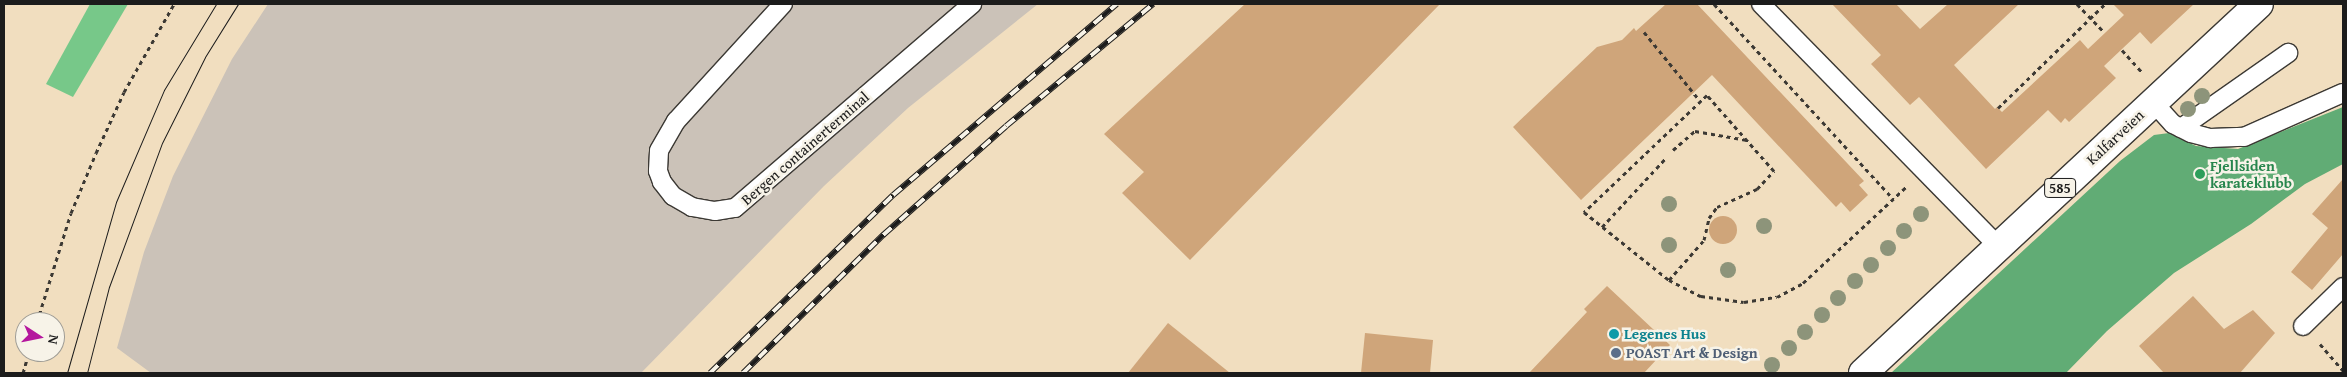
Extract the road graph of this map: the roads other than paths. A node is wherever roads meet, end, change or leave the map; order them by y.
1 (783, 4) edge
2 (972, 4) edge
3 (1761, 4) edge
4 (2259, 4) edge
5 (2288, 53) dead end
6 (2343, 93) edge
7 (2153, 102) junction
8 (2181, 128) junction
9 (1998, 246) junction
10 (2343, 287) edge
11 (2303, 326) road end
12 (1863, 373) edge

1 - 2 lane, Bergen containerterminal
3 - 9 lane
4 - 7 main road, Kalfarveien / 585
5 - 8 lane
6 - 8 lane
7 - 8 lane
7 - 9 main road, Kalfarveien / 585
9 - 12 main road, Kalfarveien / 585
10 - 11 lane

